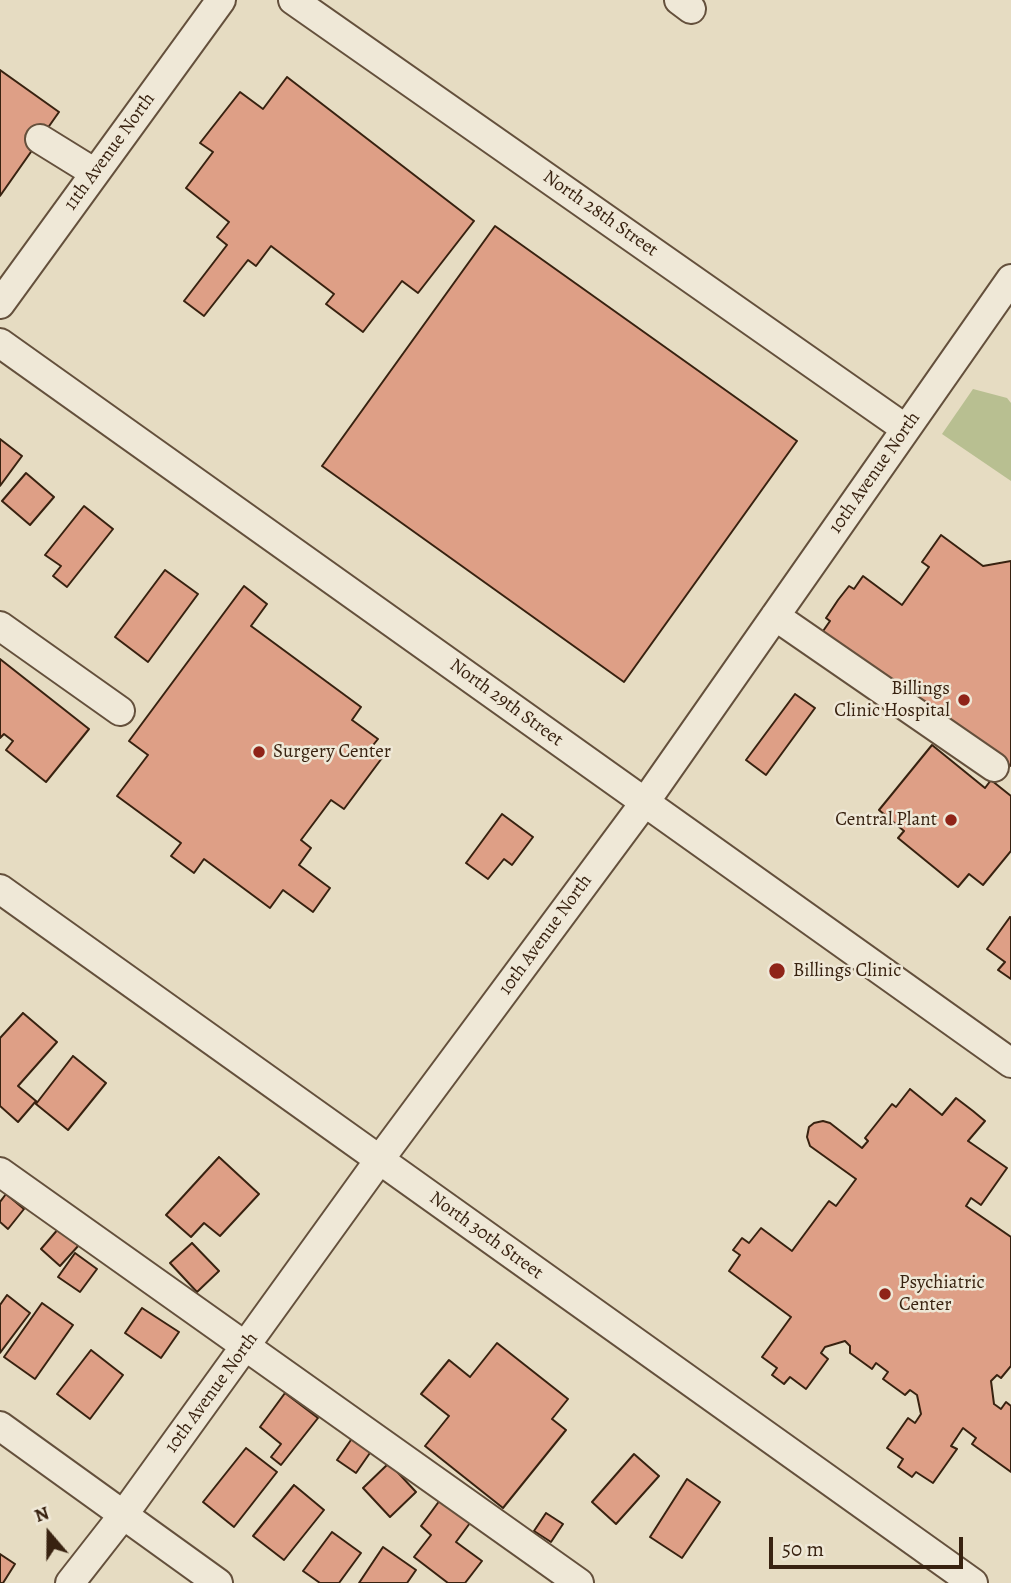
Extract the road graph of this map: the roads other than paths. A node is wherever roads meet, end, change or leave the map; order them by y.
1 (221, 0) edge
2 (293, 0) edge
3 (40, 139) dead end
4 (95, 173) junction
5 (1011, 279) edge
6 (0, 304) edge
7 (0, 343) edge
8 (906, 429) junction
9 (775, 616) junction
10 (0, 626) edge
11 (120, 711) dead end
12 (994, 767) dead end
13 (645, 802) junction
14 (0, 889) edge
15 (1011, 1063) edge
16 (380, 1159) junction
17 (0, 1172) edge
18 (245, 1346) junction
19 (0, 1426) edge
20 (124, 1514) junction
21 (70, 1583) edge
22 (218, 1583) edge
23 (579, 1583) edge
24 (973, 1583) edge

1 - 4 street, 11th Avenue North
2 - 8 street, North 28th Street
3 - 4 street
4 - 6 street, 11th Avenue North
5 - 8 street, 10th Avenue North
7 - 13 street, North 29th Street
8 - 9 street, 10th Avenue North
9 - 12 street
9 - 13 street, 10th Avenue North
10 - 11 street
13 - 15 street, North 29th Street
13 - 16 street, 10th Avenue North
14 - 16 street, North 30th Street
16 - 18 street, 10th Avenue North
16 - 24 street, North 30th Street
17 - 18 street
18 - 20 street, 10th Avenue North
18 - 23 street
19 - 20 street
20 - 21 street, 10th Avenue North
20 - 22 street

